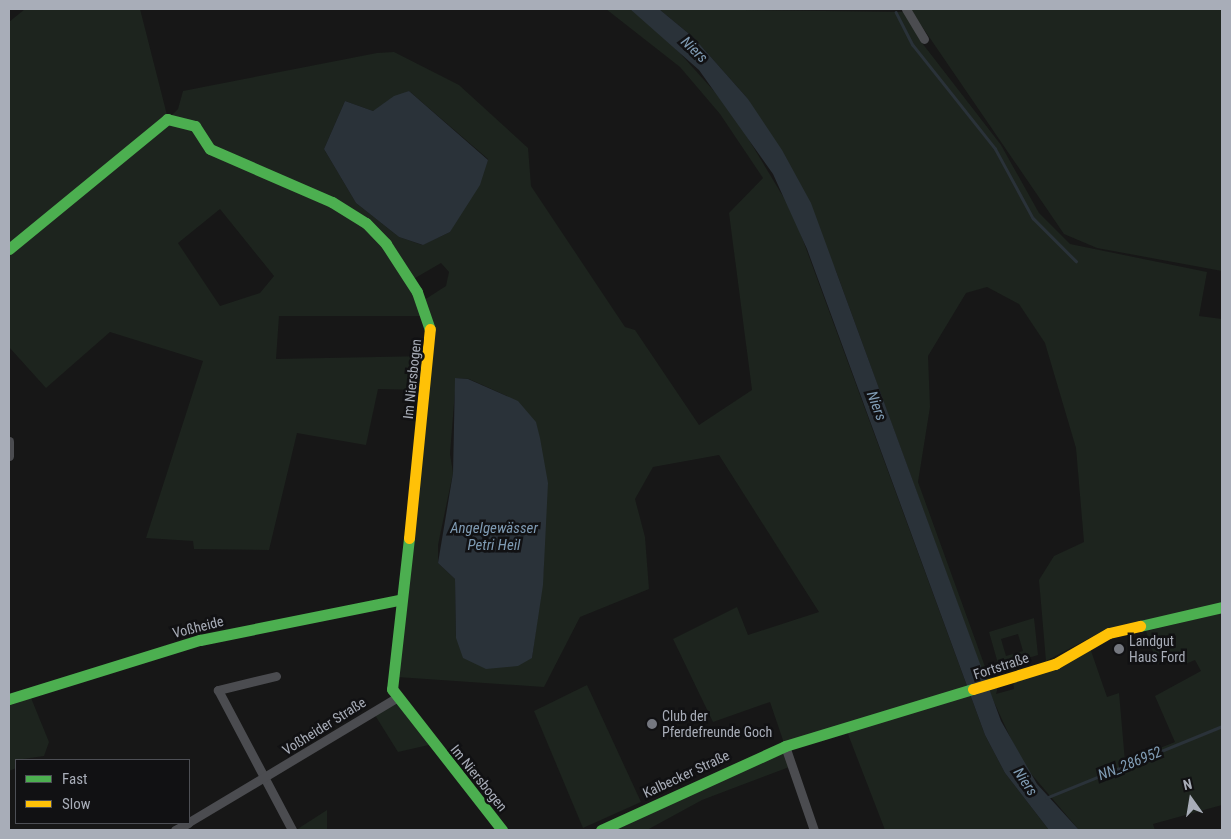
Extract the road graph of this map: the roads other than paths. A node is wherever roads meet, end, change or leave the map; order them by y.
1 (906, 9) edge
2 (924, 39) dead end
3 (9, 249) edge
4 (9, 441) edge
5 (9, 456) edge
6 (399, 600) junction
7 (1222, 607) edge
8 (276, 676) dead end
9 (398, 696) junction
10 (9, 699) edge
11 (785, 746) junction
12 (264, 780) junction
13 (190, 821) edge
14 (292, 830) edge
15 (502, 830) edge
16 (601, 830) edge
17 (814, 830) edge

1 - 2 street
3 - 6 street, Im Niersbogen
4 - 5 street
6 - 9 street, Im Niersbogen
6 - 10 street, Voßheide
7 - 11 street, Fortstraße
8 - 12 street
9 - 12 street, Voßheider Straße
9 - 15 street, Im Niersbogen
11 - 16 street, Kalbecker Straße
11 - 17 street
12 - 13 street, Voßheider Straße
12 - 14 street

